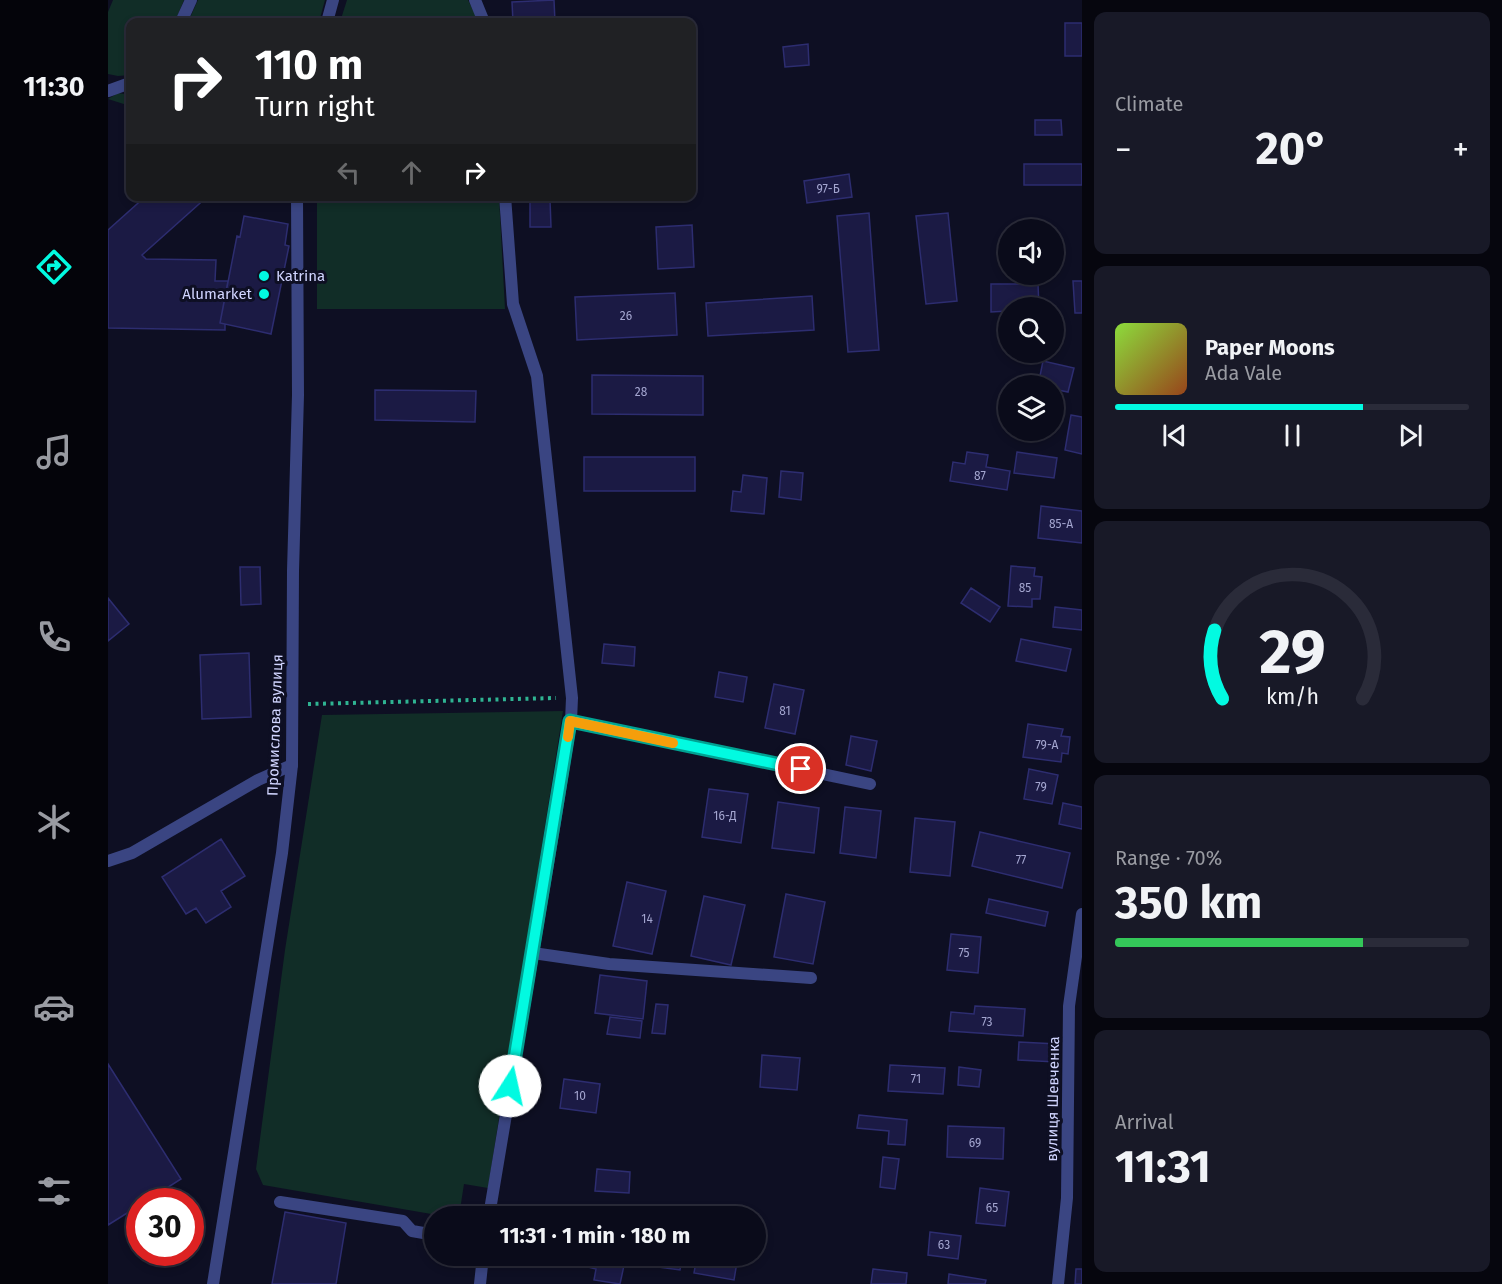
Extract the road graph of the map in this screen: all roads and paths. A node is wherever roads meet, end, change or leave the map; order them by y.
1 (190, 0) edge
2 (333, 0) edge
3 (475, 0) edge
4 (183, 18) edge
5 (328, 18) edge
6 (482, 18) edge
7 (126, 84) edge
8 (108, 91) edge
9 (297, 201) edge
10 (506, 201) edge
11 (572, 698) junction
12 (292, 704) junction
13 (570, 721) junction
14 (292, 765) junction
15 (870, 784) dead end
16 (108, 861) edge
17 (1082, 914) edge
18 (533, 953) junction
19 (811, 978) dead end
20 (280, 1202) dead end
21 (491, 1206) edge
22 (424, 1233) edge
23 (482, 1266) edge
24 (213, 1284) edge
25 (480, 1284) edge
26 (1058, 1284) edge

1 - 4 street
2 - 5 street
3 - 6 street
7 - 8 street
9 - 12 street, Промислова вулиця
10 - 11 street
11 - 12 path
11 - 13 street
12 - 14 street, Промислова вулиця
13 - 15 street
13 - 18 street
14 - 16 street
14 - 24 street, Промислова вулиця
17 - 26 street, вулиця Шевченка
18 - 19 street
18 - 21 street
20 - 22 street
23 - 25 street

